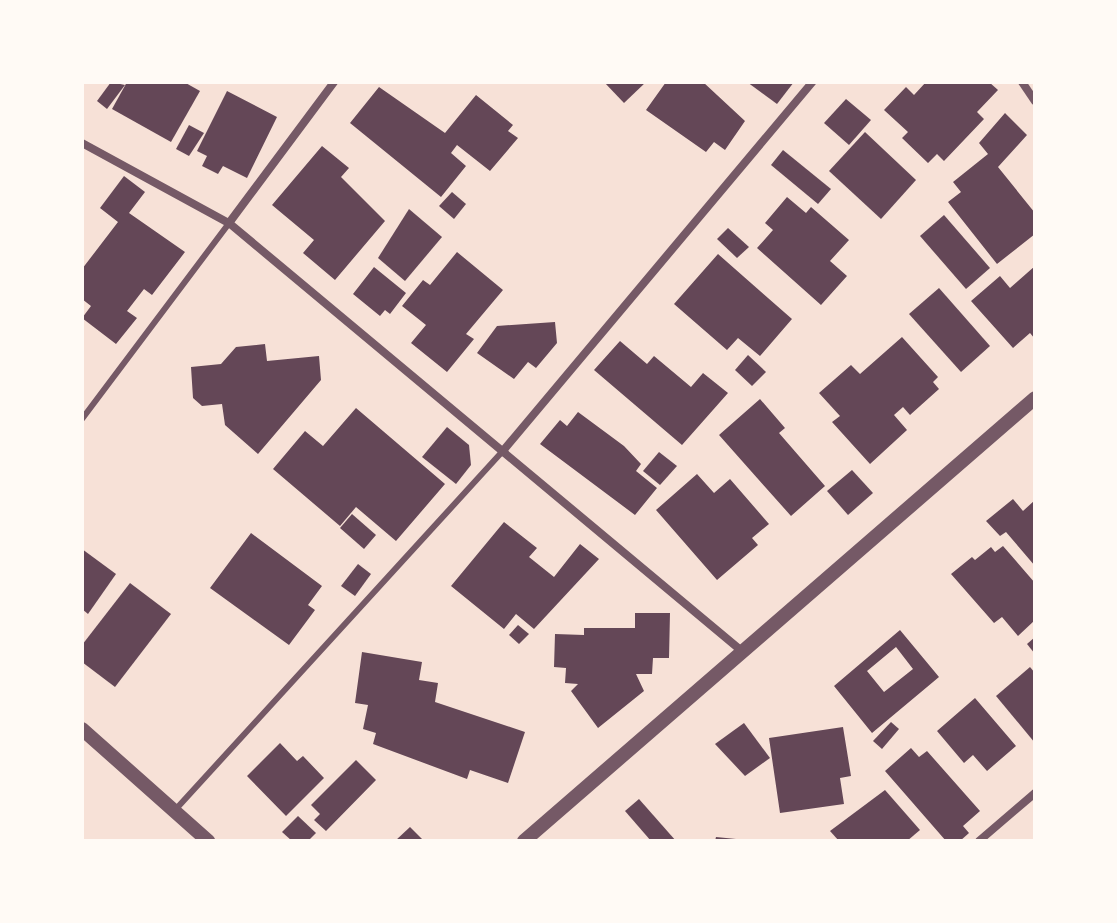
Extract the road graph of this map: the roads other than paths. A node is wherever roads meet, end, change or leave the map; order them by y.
1 (334, 82) edge
2 (812, 82) edge
3 (1022, 82) edge
4 (1035, 101) edge
5 (82, 143) edge
6 (229, 223) junction
7 (1035, 398) edge
8 (82, 419) edge
9 (502, 452) junction
10 (743, 652) junction
11 (82, 729) edge
12 (1035, 793) edge
13 (174, 811) junction
14 (208, 841) edge
15 (524, 841) edge
16 (979, 841) edge

1 - 6 street
2 - 9 street
3 - 4 street
5 - 6 street
6 - 8 lane
6 - 9 street
7 - 10 street
9 - 10 street
9 - 13 lane
10 - 15 street
11 - 13 street
12 - 16 street
13 - 14 street

